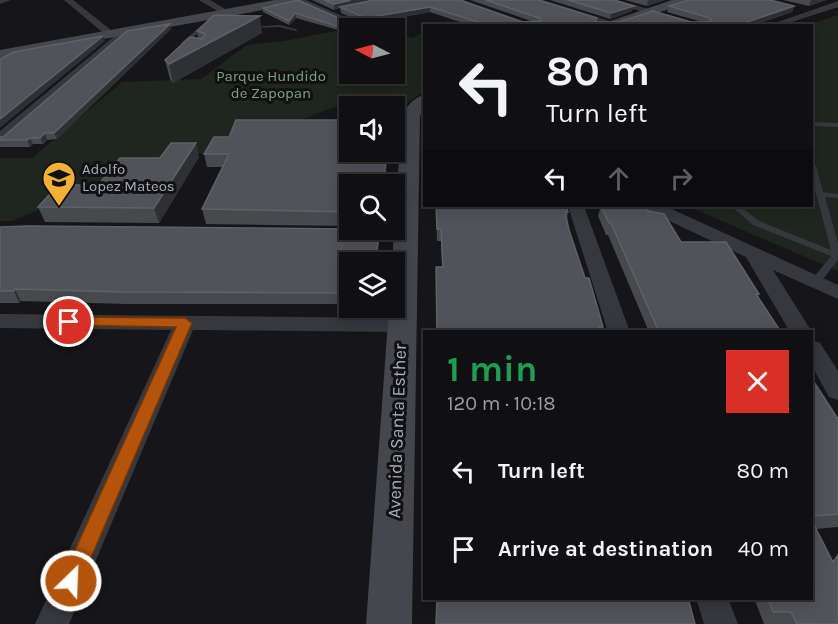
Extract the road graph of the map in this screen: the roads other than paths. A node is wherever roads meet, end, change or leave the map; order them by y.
1 (7, 0) edge
2 (68, 0) edge
3 (203, 0) edge
4 (297, 0) edge
5 (454, 0) edge
6 (531, 0) edge
7 (607, 0) edge
8 (684, 0) edge
9 (0, 1) edge
10 (838, 4) edge
11 (792, 7) edge
12 (650, 11) junction
13 (814, 12) junction
14 (228, 13) junction
15 (341, 18) edge
16 (191, 20) junction
17 (783, 22) dead end
18 (527, 24) edge
19 (607, 24) edge
20 (696, 24) edge
21 (204, 26) junction
22 (213, 27) edge
23 (242, 27) edge
24 (296, 30) dead end
25 (127, 32) junction
26 (111, 34) junction
27 (15, 51) junction
28 (198, 53) edge
29 (0, 54) edge
30 (0, 61) edge
31 (423, 101) edge
32 (813, 124) edge
33 (838, 125) edge
34 (0, 138) edge
35 (813, 170) edge
36 (820, 194) junction
37 (838, 196) edge
38 (576, 207) edge
39 (654, 207) edge
40 (736, 207) edge
41 (334, 232) edge
42 (406, 233) junction
43 (753, 253) junction
44 (837, 256) edge
45 (815, 282) junction
46 (838, 293) edge
47 (0, 321) edge
48 (185, 323) junction
49 (402, 326) junction
50 (619, 330) edge
51 (800, 330) edge
52 (813, 350) edge
53 (838, 391) edge
54 (713, 600) edge
55 (52, 624) edge
56 (389, 624) edge
57 (721, 624) edge

1 - 9 street
2 - 26 street
3 - 14 street
4 - 14 street
4 - 15 street
5 - 18 street
6 - 19 street
7 - 12 street
8 - 12 street
10 - 13 street
11 - 13 street
12 - 19 street
12 - 20 street
13 - 17 street
14 - 16 street
16 - 21 lane
16 - 25 street
21 - 22 lane
21 - 28 lane
23 - 24 lane
25 - 26 street
25 - 34 street
26 - 27 street
27 - 29 street
27 - 30 street
31 - 42 street, Avenida Santa Esther
32 - 33 lane
35 - 36 lane
36 - 37 lane
36 - 44 lane
38 - 50 street
39 - 43 street
40 - 44 lane
41 - 42 street
42 - 49 street, Avenida Santa Esther
43 - 45 street
43 - 51 street
44 - 45 lane
45 - 46 street
47 - 48 street
48 - 49 street
48 - 55 street
49 - 56 street, Avenida Santa Esther
52 - 53 street
54 - 57 street

